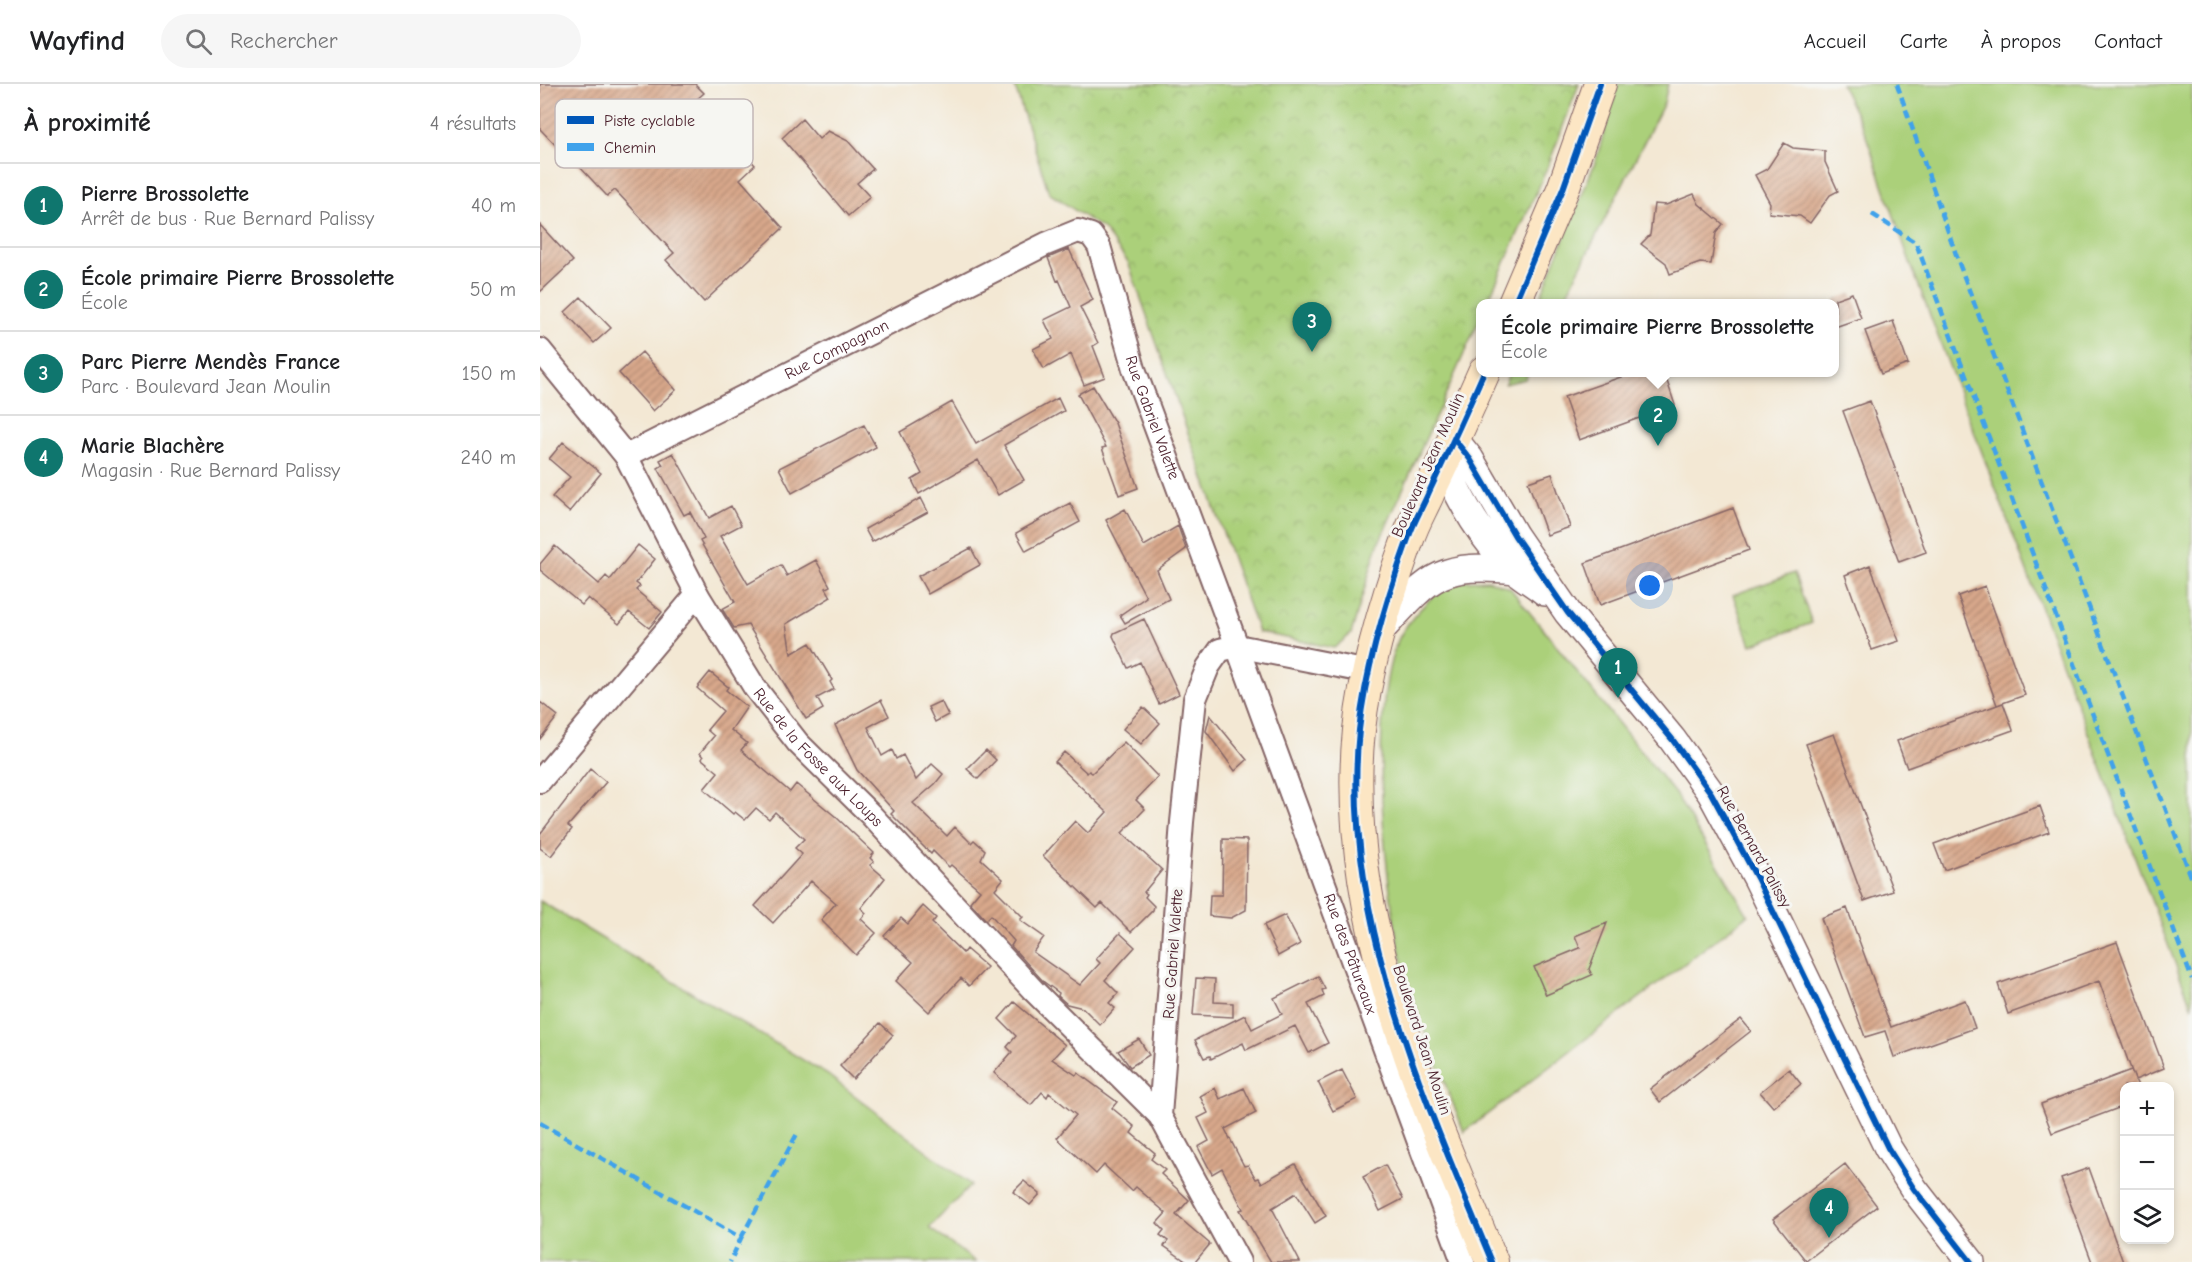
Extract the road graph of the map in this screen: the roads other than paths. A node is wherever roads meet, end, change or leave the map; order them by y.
1 (1600, 84) edge
2 (1046, 244) joint
3 (1516, 299) edge
4 (540, 350) edge
5 (1482, 377) edge
6 (1448, 451) junction
7 (626, 456) junction
8 (1515, 570) junction
9 (697, 594) junction
10 (1568, 613) junction
11 (1379, 632) junction
12 (1238, 646) junction
13 (1369, 672) junction
14 (540, 780) edge
15 (1160, 1116) junction
16 (1239, 1262) edge
17 (1463, 1262) edge
18 (1492, 1262) edge
19 (1971, 1262) edge

1 - 3 main road
2 - 7 street, Rue Compagnon
2 - 12 street, Rue Gabriel Valette
4 - 7 street, Rue de la Fosse aux Loups
5 - 6 main road, Boulevard Jean Moulin
6 - 8 street, Rue Bernard Palissy
6 - 10 street, Rue Bernard Palissy
6 - 11 main road, Boulevard Jean Moulin
7 - 9 street, Rue de la Fosse aux Loups
8 - 10 street, Rue Bernard Palissy
8 - 11 street
9 - 14 street
9 - 15 street, Rue de la Fosse aux Loups
10 - 19 street, Rue Bernard Palissy
11 - 13 main road, Boulevard Jean Moulin
12 - 13 street
12 - 15 street, Rue Gabriel Valette
12 - 17 street, Rue des Pâtureaux
13 - 18 main road, Boulevard Jean Moulin
15 - 16 street

